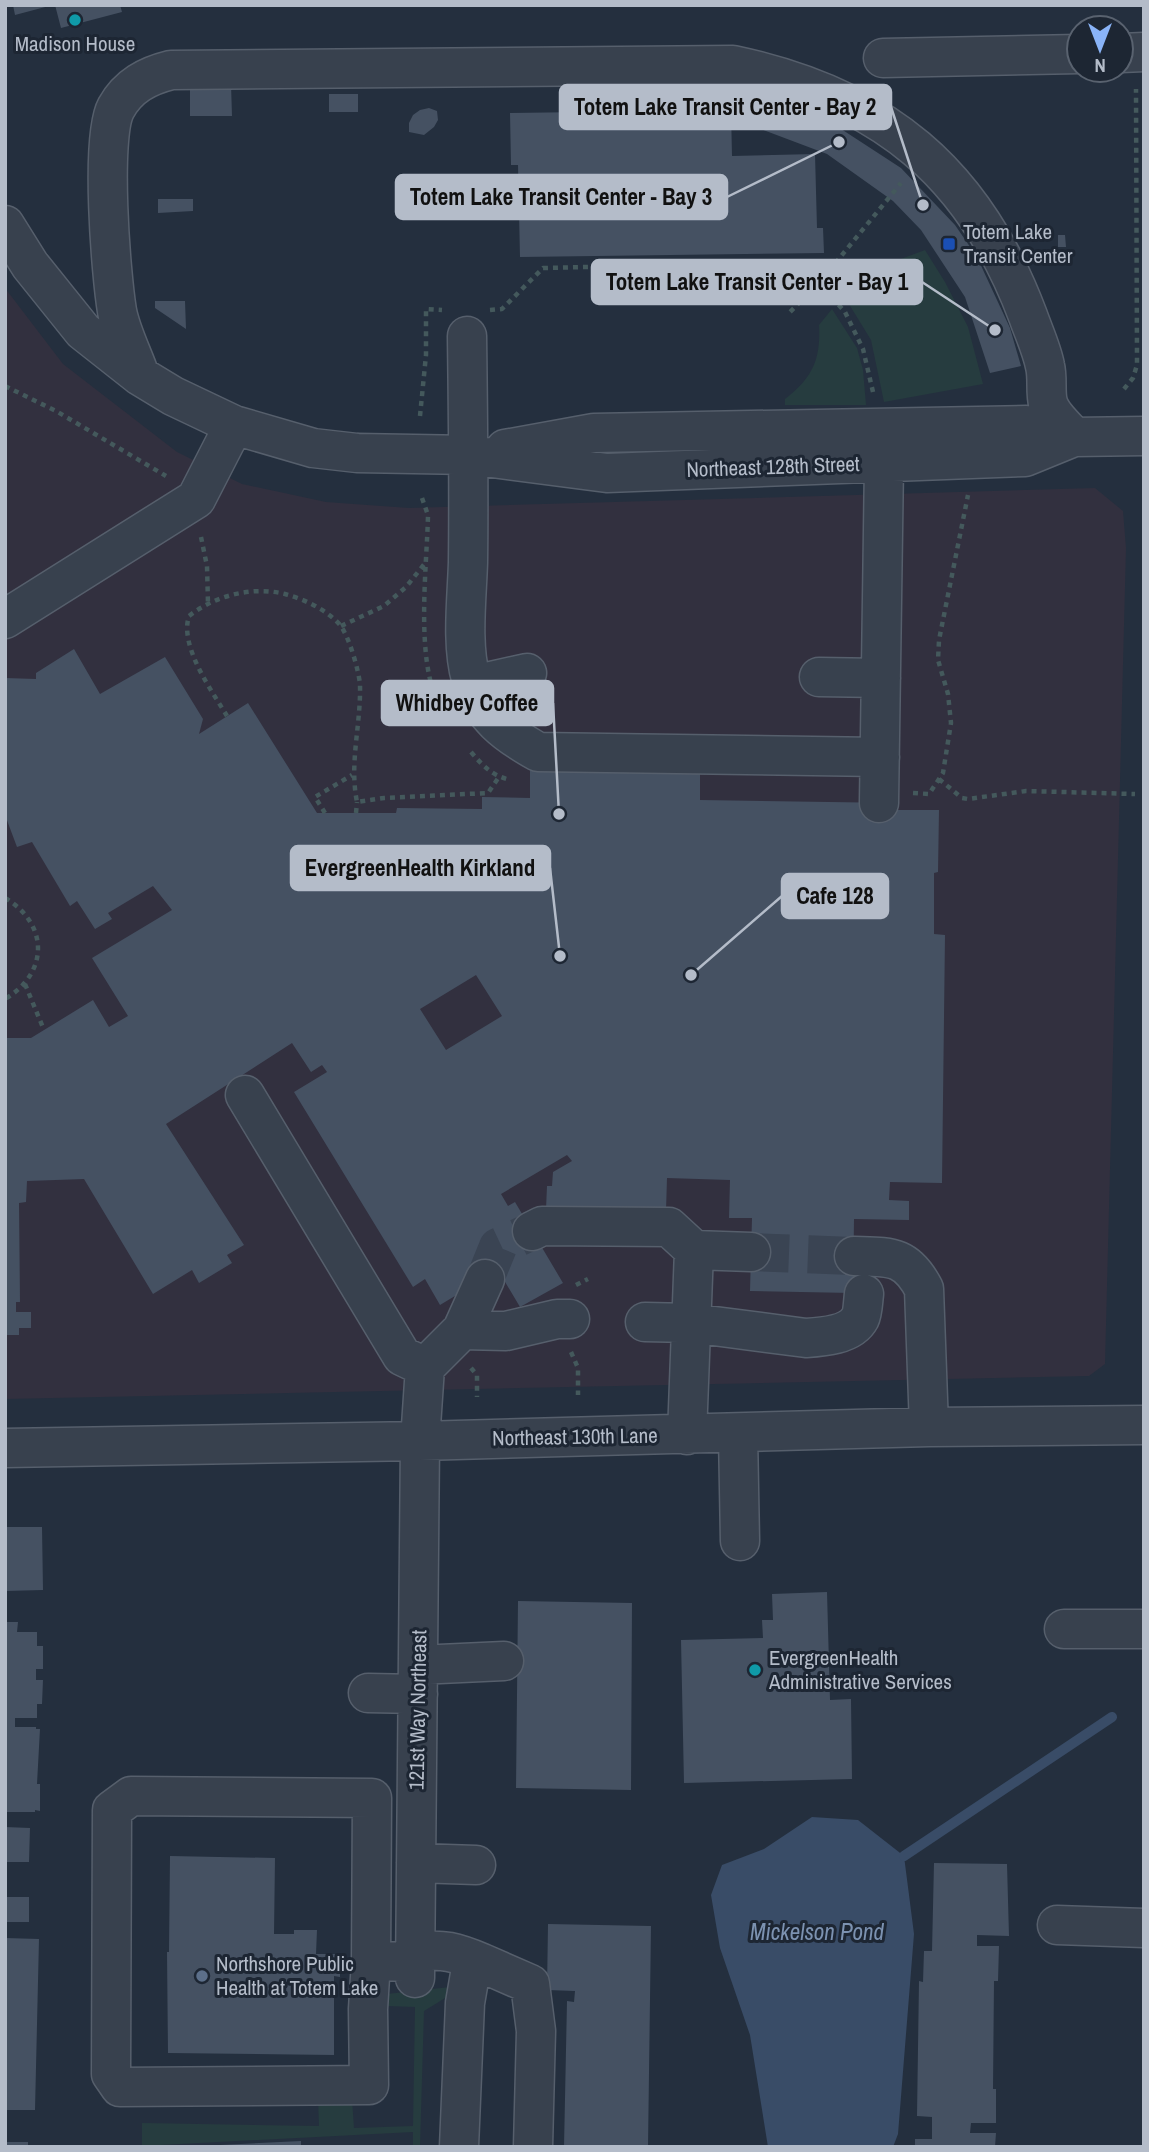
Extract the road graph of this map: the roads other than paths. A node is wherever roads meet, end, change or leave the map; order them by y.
1 (1065, 54) edge
2 (883, 58) dead end
3 (5, 225) edge
4 (466, 319) road end
5 (141, 376) junction
6 (234, 425) junction
7 (1144, 436) edge
8 (1074, 437) junction
9 (881, 445) junction
10 (470, 455) junction
11 (5, 619) edge
12 (527, 673) dead end
13 (819, 677) dead end
14 (881, 678) junction
15 (473, 685) junction
16 (880, 757) junction
17 (890, 798) road end
18 (245, 1095) dead end
19 (532, 1231) tunnel mouth
20 (694, 1250) junction
21 (751, 1252) tunnel mouth
22 (854, 1256) tunnel mouth
23 (485, 1279) tunnel mouth
24 (864, 1294) dead end
25 (645, 1322) dead end
26 (691, 1323) junction
27 (462, 1330) junction
28 (568, 1332) road end
29 (425, 1367) junction
30 (1144, 1425) edge
31 (929, 1427) junction
32 (738, 1434) junction
33 (687, 1435) junction
34 (420, 1441) junction
35 (5, 1448) edge
36 (740, 1541) dead end
37 (1063, 1629) dead end
38 (1144, 1629) edge
39 (504, 1661) dead end
40 (418, 1679) junction
41 (368, 1693) dead end
42 (416, 1863) junction
43 (475, 1866) dead end
44 (1057, 1925) dead end
45 (1144, 1928) edge
46 (371, 1961) junction
47 (415, 1964) junction
48 (482, 1964) junction
49 (459, 2147) edge
50 (533, 2147) edge

1 - 2 street
3 - 5 street, Northeast 128th Street
4 - 10 street
5 - 6 street, Northeast 128th Street
5 - 8 street
6 - 10 street, Northeast 128th Street
6 - 11 street
7 - 8 street, Northeast 128th Street
8 - 9 street, Northeast 128th Street
9 - 10 street, Northeast 128th Street
9 - 14 street
10 - 15 street
12 - 15 street
13 - 14 street
14 - 16 street
15 - 16 street
16 - 17 street
18 - 29 street
19 - 20 street
20 - 21 street
20 - 26 street
22 - 31 street
23 - 27 street
24 - 26 street
25 - 26 street
26 - 33 street
27 - 28 street
27 - 29 street
29 - 34 street, 121st Way Northeast
30 - 31 street, Northeast 130th Lane
31 - 32 street, Northeast 130th Lane
32 - 33 street, Northeast 130th Lane
32 - 36 street
33 - 34 street, Northeast 130th Lane
34 - 35 street, Northeast 130th Lane
34 - 40 street, 121st Way Northeast
37 - 38 street
39 - 40 street
40 - 41 street
40 - 42 street, 121st Way Northeast
42 - 43 street
42 - 47 street, 121st Way Northeast
44 - 45 street
46 - 46 street
46 - 47 street
47 - 48 street
48 - 49 street
48 - 50 street

